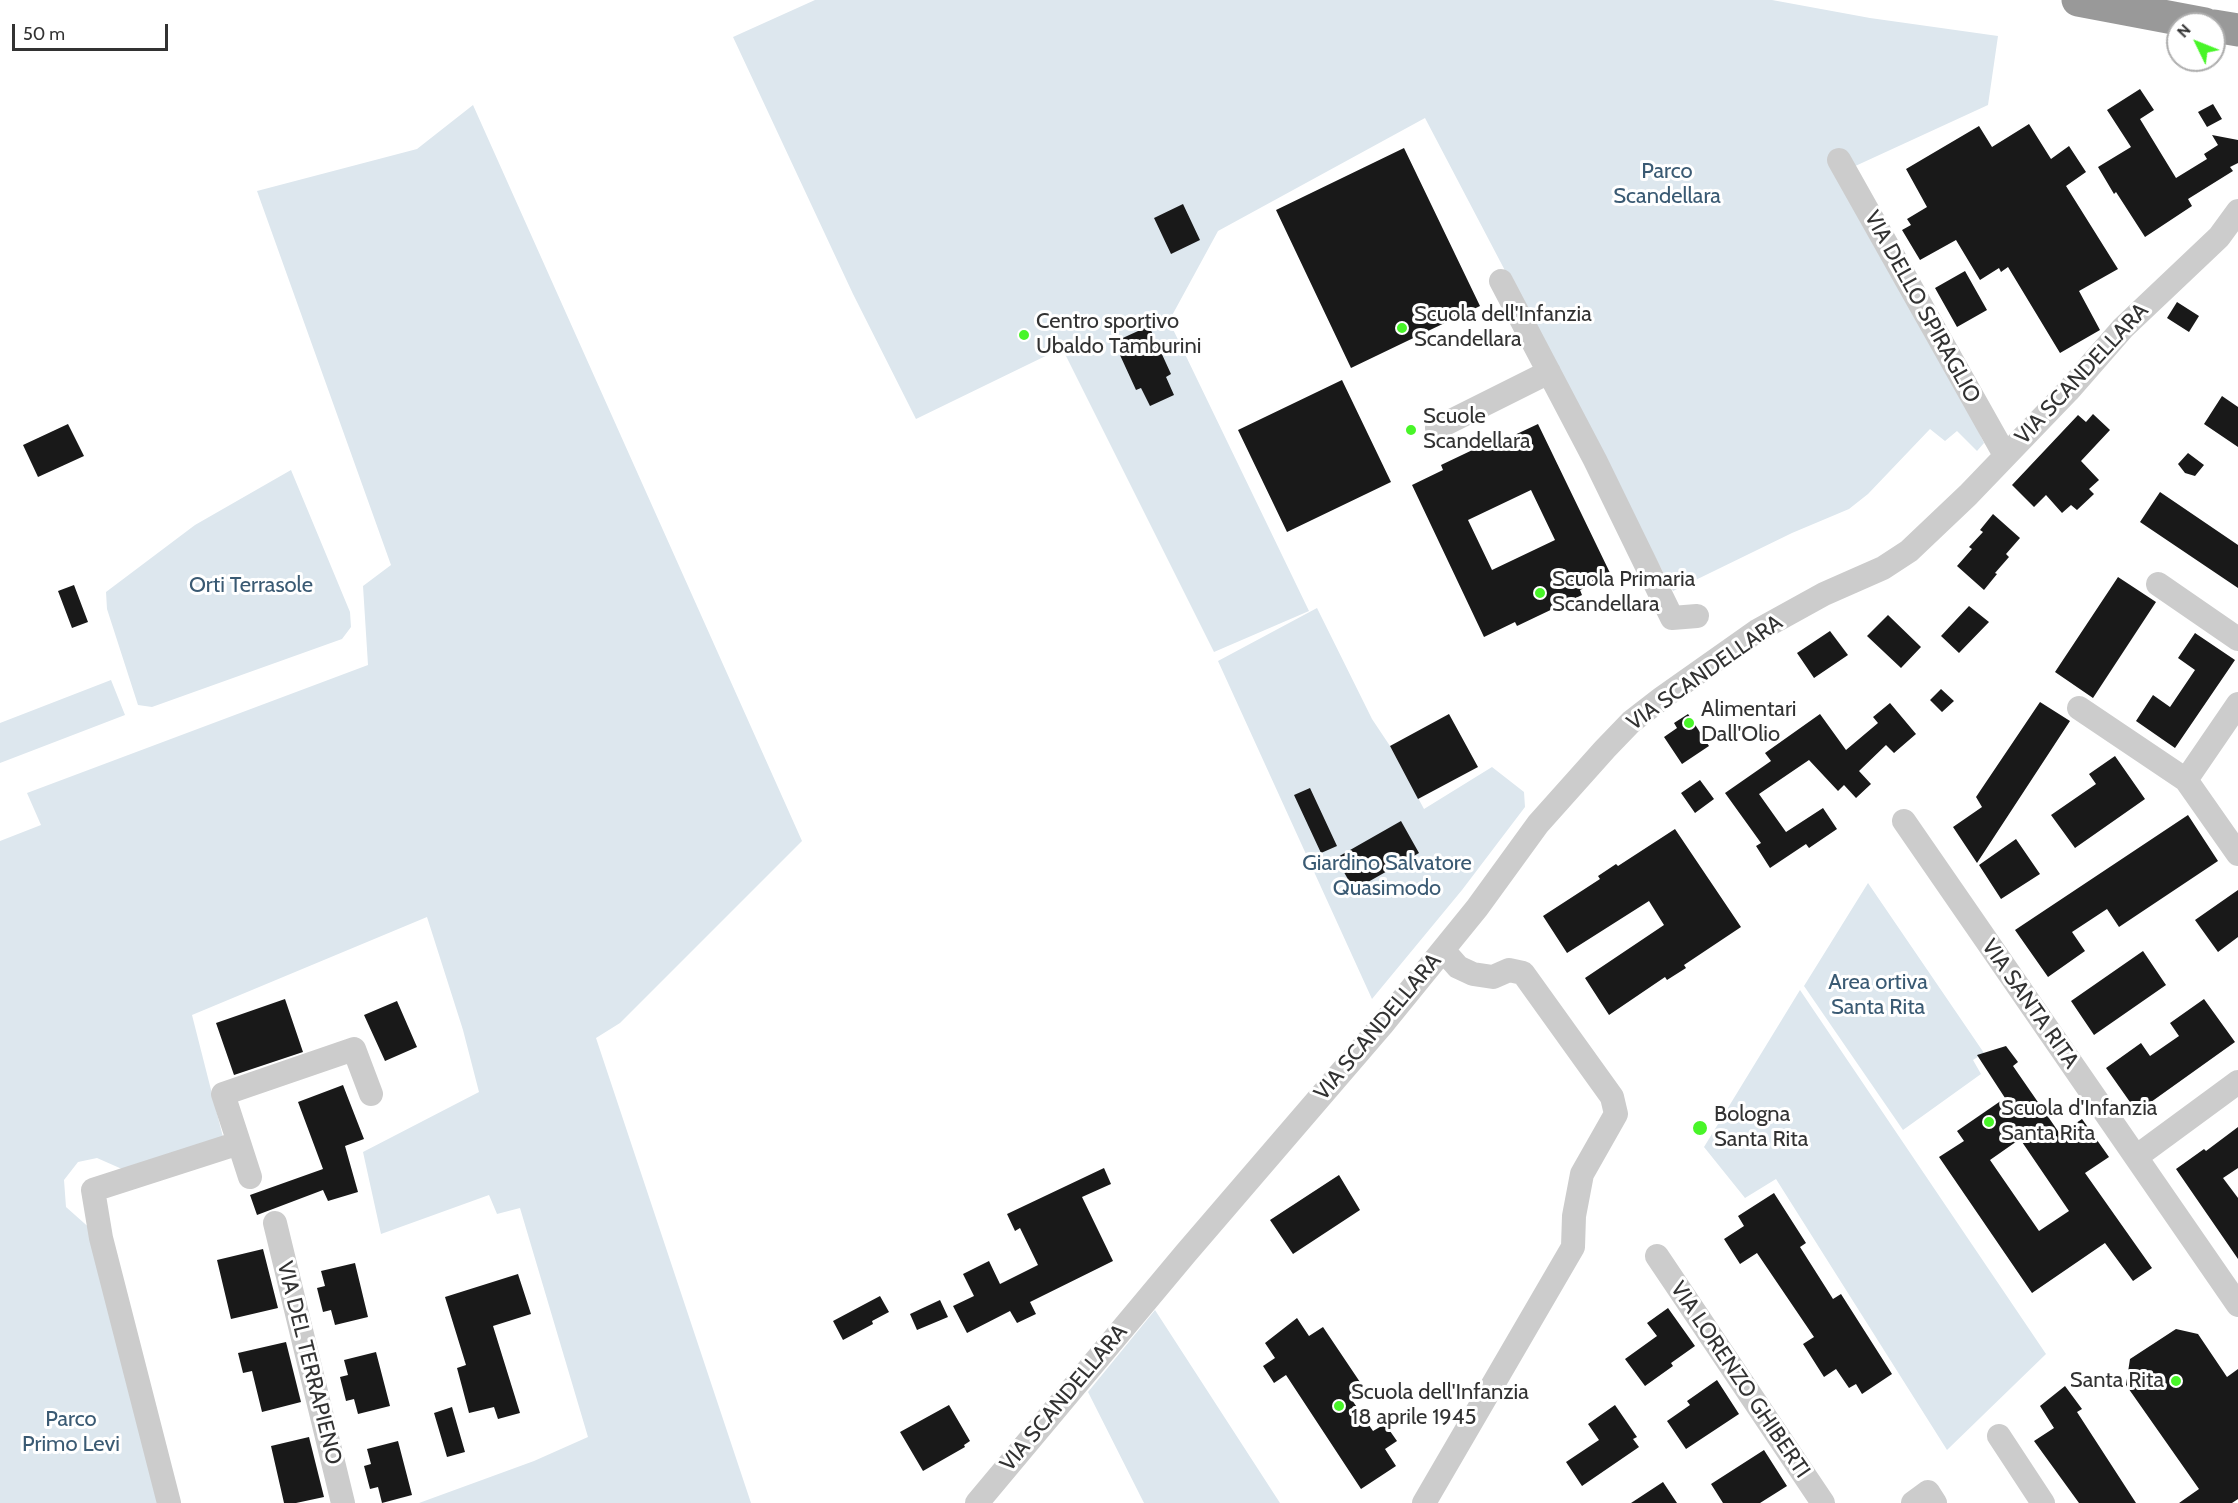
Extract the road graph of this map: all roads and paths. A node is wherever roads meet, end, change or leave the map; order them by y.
1 (2078, 0) edge
2 (2166, 17) edge
3 (1839, 160) dead end
4 (2237, 216) edge
5 (1501, 281) dead end
6 (1549, 372) junction
7 (1437, 428) dead end
8 (2005, 455) junction
9 (2158, 584) dead end
10 (1697, 616) dead end
11 (2238, 639) edge
12 (2238, 704) edge
13 (2079, 708) dead end
14 (2186, 780) junction
15 (1904, 821) dead end
16 (2238, 854) edge
17 (1443, 950) junction
18 (2238, 1082) edge
19 (371, 1094) dead end
20 (239, 1143) junction
21 (2136, 1157) junction
22 (250, 1177) dead end
23 (275, 1223) dead end
24 (1657, 1256) dead end
25 (2238, 1305) edge
26 (2000, 1436) dead end
27 (168, 1503) edge
28 (343, 1503) edge
29 (977, 1503) edge
30 (1424, 1503) edge
31 (1824, 1503) edge
32 (1913, 1503) edge
33 (1935, 1503) edge
34 (2043, 1503) edge

1 - 2 highway
3 - 8 street, VIA DELLO SPIRAGLIO
4 - 8 street, VIA SCANDELLARA
5 - 6 street
6 - 7 street
6 - 10 street
8 - 17 street, VIA SCANDELLARA
9 - 11 street
12 - 14 street
13 - 14 street
14 - 16 street
15 - 21 street, VIA SANTA RITA
17 - 29 street, VIA SCANDELLARA
17 - 30 street
18 - 21 street
19 - 20 street
20 - 22 street
20 - 27 street
21 - 25 street, VIA SANTA RITA
23 - 28 street, VIA DEL TERRAPIENO
24 - 31 street, VIA LORENZO GHIBERTI
26 - 34 street
32 - 33 street

